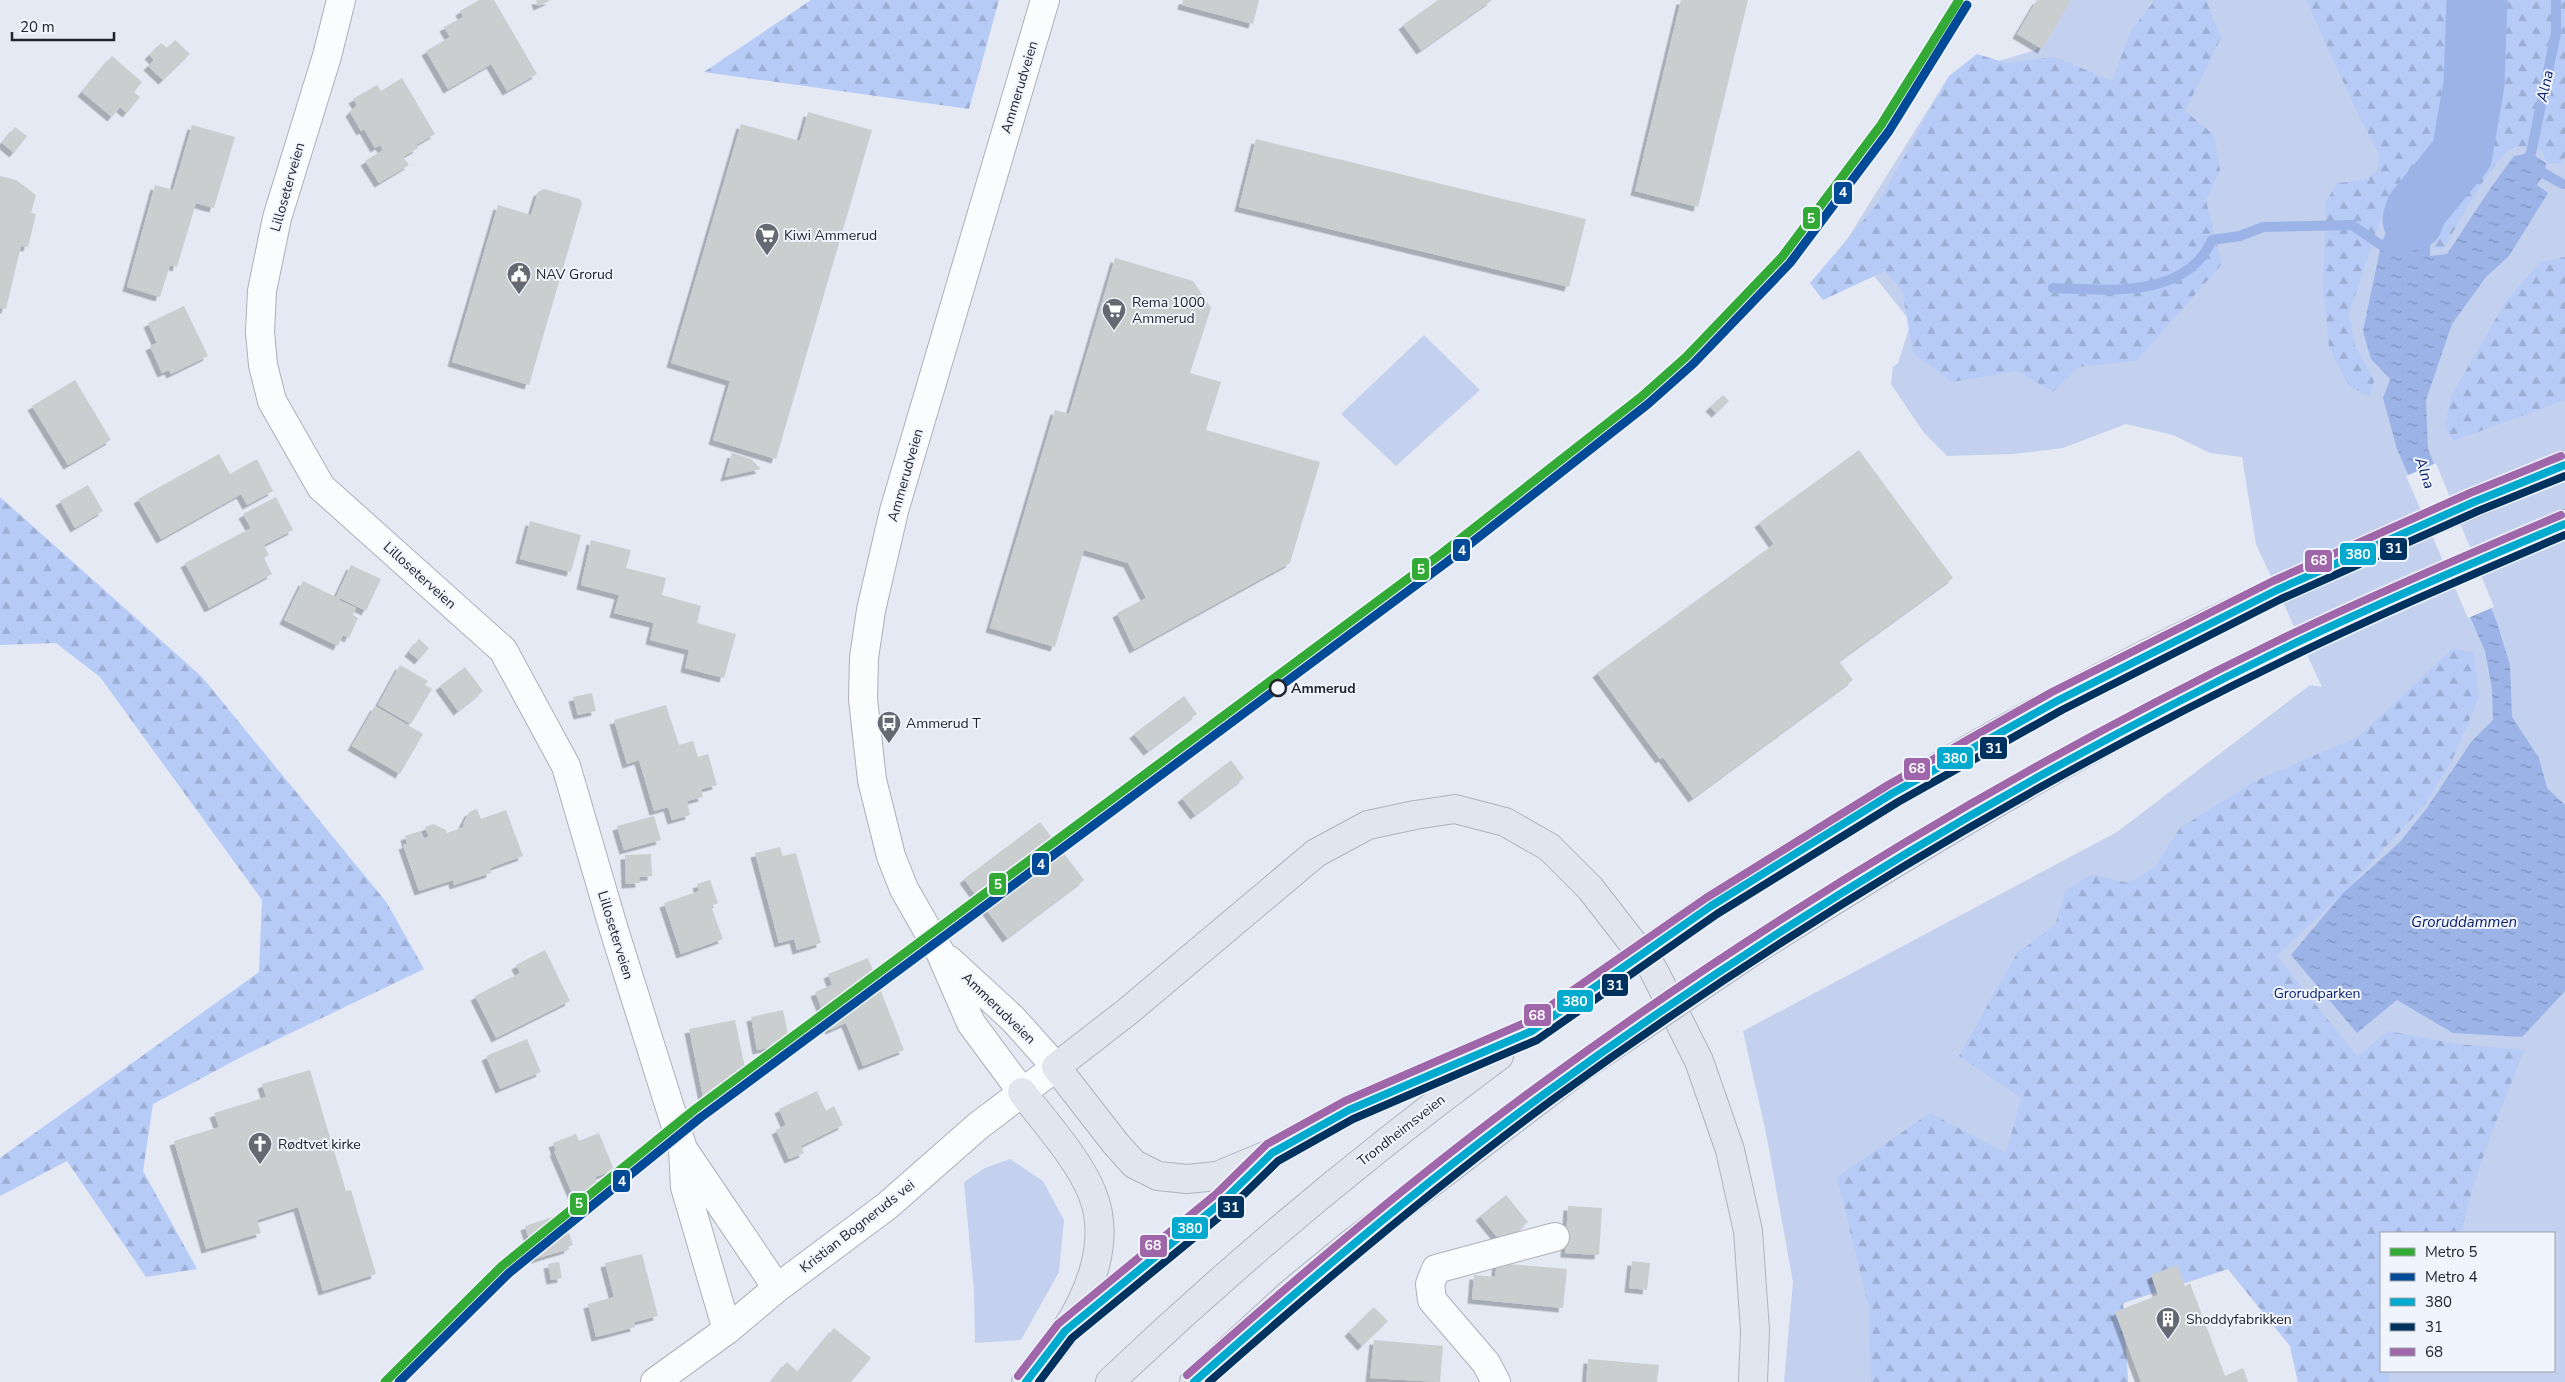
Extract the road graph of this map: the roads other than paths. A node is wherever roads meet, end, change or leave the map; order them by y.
1 (341, 0) edge
2 (1045, 0) edge
3 (2565, 465) edge
4 (2565, 524) edge
5 (940, 952) junction
6 (1532, 1031) junction
7 (1056, 1066) junction
8 (1022, 1092) junction
9 (683, 1149) junction
10 (1555, 1237) dead end
11 (777, 1288) junction
12 (727, 1330) junction
13 (655, 1382) edge
14 (1026, 1382) edge
15 (1110, 1382) edge
16 (1194, 1382) edge
17 (1496, 1382) edge
18 (1753, 1382) edge

1 - 9 street, Lilloseterveien
2 - 5 street, Ammerudveien
3 - 6 highway, Trondheimsveien, bridge
4 - 16 highway, bridge
5 - 7 street, Ammerudveien
5 - 8 street, Ammerudveien
6 - 7 highway
6 - 15 highway, Trondheimsveien
7 - 8 street, Kristian Bogneruds vei
7 - 18 highway
8 - 11 street, Kristian Bogneruds vei
8 - 14 highway
9 - 11 street, Lilloseterveien
9 - 12 street, Lilloseterveien
10 - 17 street
11 - 12 street, Kristian Bogneruds vei
12 - 13 street, Kristian Bogneruds vei

